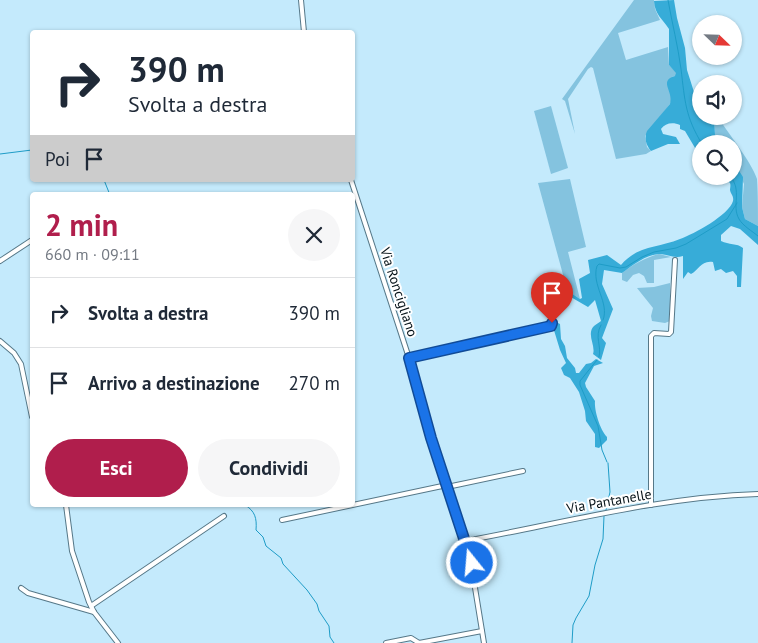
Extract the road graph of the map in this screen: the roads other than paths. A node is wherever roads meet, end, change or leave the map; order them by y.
1 (300, 0) edge
2 (304, 30) edge
3 (355, 192) edge
4 (30, 241) edge
5 (675, 260) dead end
6 (0, 261) edge
7 (543, 283) dead end
8 (0, 341) edge
9 (409, 358) junction
10 (30, 407) edge
11 (523, 471) dead end
12 (447, 486) junction
13 (758, 494) edge
14 (355, 505) edge
15 (651, 506) junction
16 (66, 507) edge
17 (345, 507) edge
18 (224, 516) dead end
19 (282, 520) dead end
20 (465, 541) junction
21 (21, 588) dead end
22 (91, 606) junction
23 (94, 612) junction
24 (482, 631) junction
25 (118, 643) edge
26 (386, 643) edge
27 (484, 643) edge

1 - 2 street
3 - 9 street, Via Roncigliano
4 - 6 street
5 - 15 street
7 - 9 street
8 - 10 street
9 - 12 street, Via Roncigliano
11 - 12 street
12 - 14 street
12 - 20 street, Via Roncigliano
13 - 15 street, Via Pantanelle
15 - 20 street, Via Pantanelle
16 - 22 street
17 - 19 street
18 - 22 street
20 - 24 street, Via Roncigliano
21 - 23 street
22 - 23 street
23 - 25 street
24 - 26 street
24 - 27 street, Via Roncigliano

